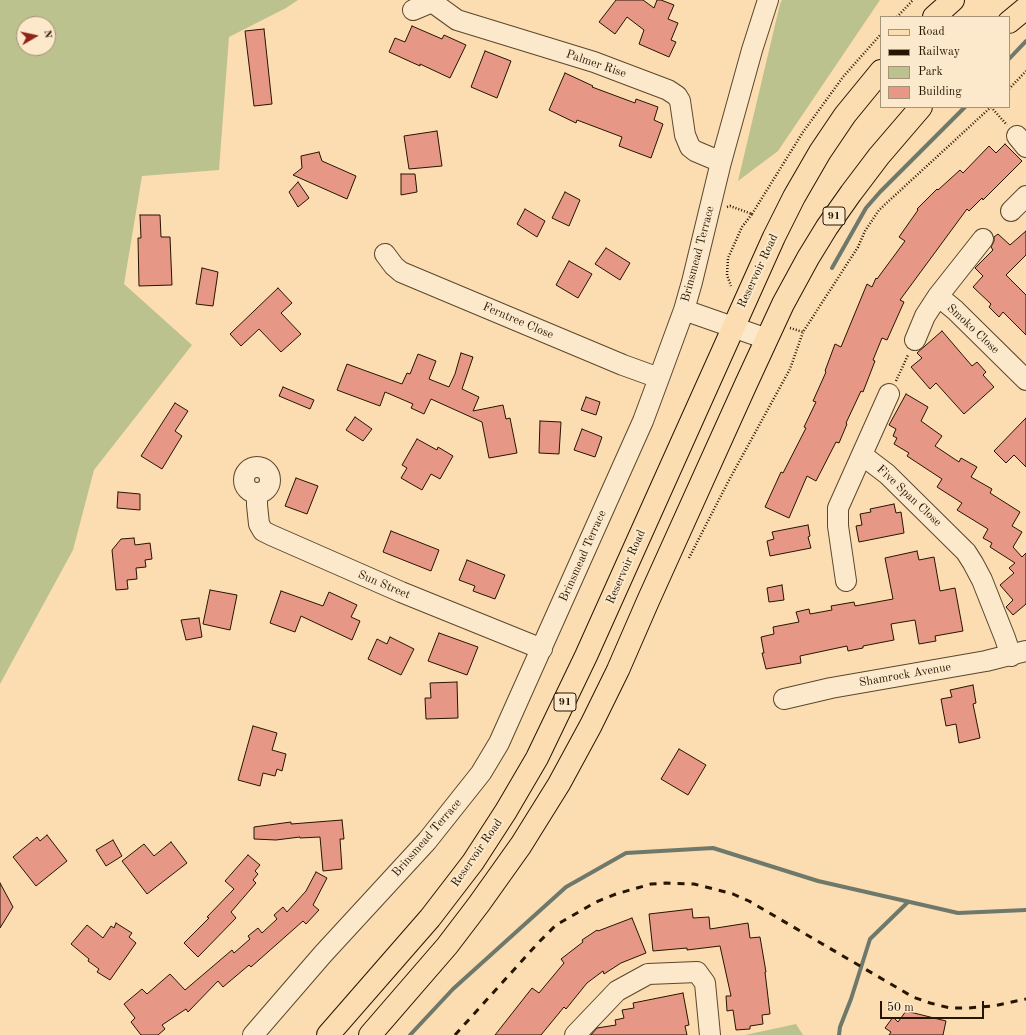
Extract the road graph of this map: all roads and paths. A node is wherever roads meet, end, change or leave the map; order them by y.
1 (913, 0) edge
2 (952, 0) edge
3 (432, 1) edge
4 (1026, 8) edge
5 (765, 9) edge
6 (413, 10) dead end
7 (898, 16) edge
8 (935, 16) edge
9 (1010, 21) edge
10 (880, 35) edge
11 (1026, 71) edge
12 (880, 72) edge
13 (1010, 88) edge
14 (920, 108) edge
15 (990, 108) edge
16 (992, 108) edge
17 (1021, 141) edge
18 (721, 162) junction
19 (1026, 196) edge
20 (725, 211) dead end
21 (1011, 211) dead end
22 (752, 214) junction
23 (983, 239) dead end
24 (385, 254) dead end
25 (731, 286) dead end
26 (938, 296) junction
27 (684, 310) junction
28 (733, 326) junction
29 (790, 328) dead end
30 (803, 332) junction
31 (768, 339) junction
32 (915, 340) joint
33 (659, 378) junction
34 (1026, 380) edge
35 (889, 394) joint
36 (862, 455) junction
37 (257, 494) dead end
38 (686, 563) dead end
39 (846, 581) dead end
40 (542, 649) junction
41 (1018, 654) edge
42 (784, 699) dead end
43 (253, 1035) edge
44 (328, 1035) edge
45 (370, 1035) edge
46 (575, 1035) edge
47 (710, 1035) edge

1 - 7 path
2 - 8 main road
3 - 6 street
3 - 18 street, Palmer Rise
4 - 9 main road
5 - 18 street, Brinsmead Terrace
10 - 22 path
11 - 13 path
12 - 28 main road, Reservoir Road / 91
14 - 31 main road, 91
15 - 30 path
16 - 17 path
18 - 27 street, Brinsmead Terrace
19 - 21 street
20 - 22 path
22 - 25 path
23 - 26 street
24 - 33 street, Ferntree Close
26 - 32 street, Smoko Close
26 - 34 street, Smoko Close
27 - 28 street
27 - 33 street, Brinsmead Terrace
28 - 31 street
28 - 44 main road, Reservoir Road / 91
29 - 30 path
30 - 38 path
31 - 45 main road, 91
32 - 35 path
33 - 40 street, Brinsmead Terrace
35 - 36 street
36 - 39 street
36 - 41 street, Five Span Close
37 - 40 street, Sun Street
40 - 43 street, Brinsmead Terrace
41 - 42 street, Shamrock Avenue
46 - 47 street

